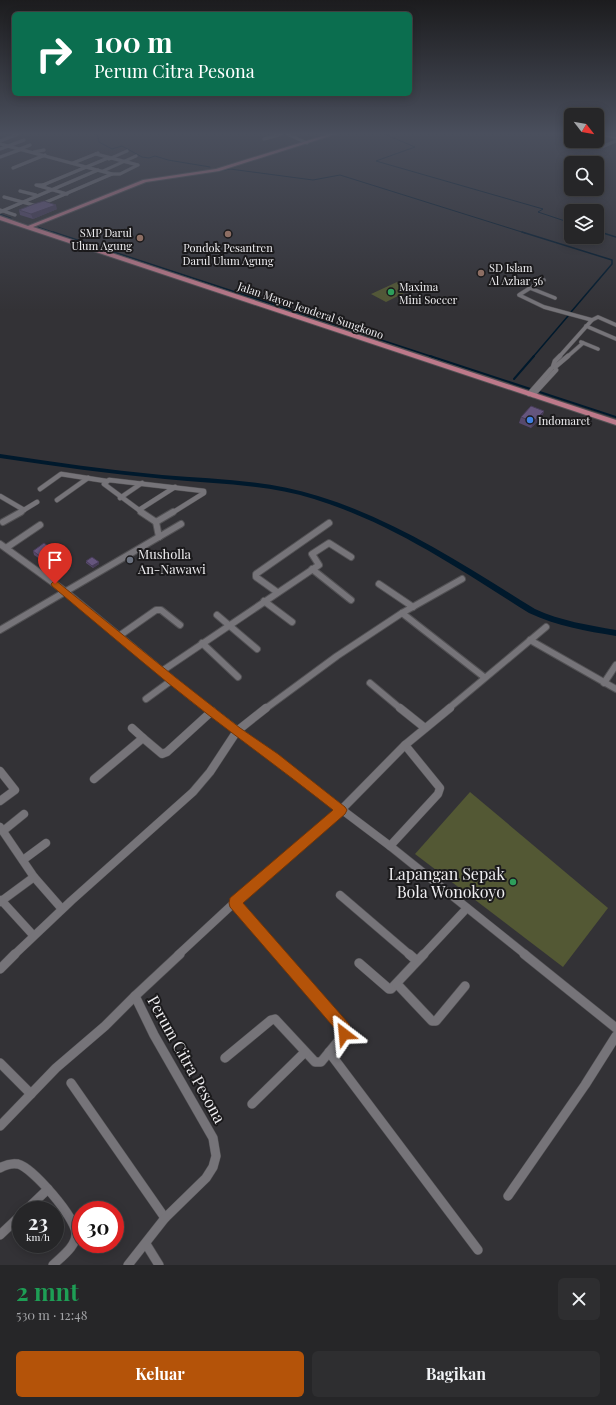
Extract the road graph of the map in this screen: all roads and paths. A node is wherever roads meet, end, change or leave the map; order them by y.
1 (28, 193) edge
2 (41, 193) edge
3 (68, 193) edge
4 (113, 193) edge
5 (36, 195) junction
6 (4, 196) dead end
7 (21, 202) junction
8 (0, 213) edge
9 (15, 215) dead end
10 (26, 226) junction
11 (544, 280) dead end
12 (530, 288) junction
13 (555, 298) dead end
14 (592, 320) junction
15 (616, 325) edge
16 (586, 326) junction
17 (616, 338) edge
18 (574, 339) junction
19 (583, 343) junction
20 (598, 349) dead end
21 (554, 368) junction
22 (534, 391) junction
23 (616, 423) edge
24 (88, 478) junction
25 (106, 481) junction
26 (142, 483) junction
27 (175, 488) junction
28 (40, 489) dead end
29 (0, 496) edge
30 (120, 498) junction
31 (57, 500) dead end
32 (36, 502) dead end
33 (24, 510) junction
34 (139, 510) junction
35 (4, 522) dead end
36 (156, 522) junction
37 (329, 523) dead end
38 (181, 524) dead end
39 (40, 525) dead end
40 (159, 538) junction
41 (3, 546) edge
42 (351, 557) dead end
43 (312, 569) junction
44 (462, 579) dead end
45 (379, 584) dead end
46 (66, 592) junction
47 (277, 592) junction
48 (264, 600) junction
49 (351, 600) dead end
50 (413, 607) junction
51 (402, 613) junction
52 (217, 615) dead end
53 (292, 622) dead end
54 (180, 625) dead end
55 (229, 625) junction
56 (546, 627) dead end
57 (0, 630) edge
58 (119, 636) junction
59 (530, 640) junction
60 (202, 644) junction
61 (257, 649) dead end
62 (616, 665) edge
63 (162, 671) junction
64 (238, 677) dead end
65 (484, 677) junction
66 (172, 680) junction
67 (370, 683) dead end
68 (604, 683) junction
69 (616, 689) edge
70 (146, 699) dead end
71 (212, 711) junction
72 (132, 728) dead end
73 (425, 728) junction
74 (237, 731) junction
75 (143, 738) junction
76 (405, 745) junction
77 (0, 771) edge
78 (94, 779) dead end
79 (0, 801) edge
80 (341, 810) junction
81 (24, 814) dead end
82 (2, 829) edge
83 (46, 843) dead end
84 (390, 846) junction
85 (23, 860) junction
86 (34, 876) junction
87 (340, 895) dead end
88 (1, 901) edge
89 (234, 903) junction
90 (467, 908) junction
91 (62, 909) junction
92 (33, 935) junction
93 (417, 960) junction
94 (359, 963) dead end
95 (0, 970) edge
96 (396, 984) junction
97 (465, 986) dead end
98 (135, 996) junction
99 (616, 1028) edge
100 (616, 1036) edge
101 (305, 1052) junction
102 (329, 1052) junction
103 (225, 1058) dead end
104 (0, 1063) edge
105 (71, 1083) dead end
106 (31, 1094) junction
107 (252, 1104) dead end
108 (0, 1126) edge
109 (0, 1168) edge
110 (48, 1189) junction
111 (508, 1196) dead end
112 (35, 1201) edge
113 (166, 1218) junction
114 (12, 1223) edge
115 (0, 1235) edge
116 (146, 1244) junction
117 (478, 1250) dead end
118 (53, 1265) edge
119 (128, 1265) edge
120 (159, 1265) edge

1 - 5 street
2 - 5 street
3 - 7 street
4 - 10 main road
5 - 7 street
6 - 7 street
7 - 8 street
8 - 9 street
8 - 10 main road, Jalan Mayor Jenderal Sungkono
10 - 22 main road, Jalan Mayor Jenderal Sungkono
11 - 12 street
12 - 13 street
12 - 14 street
14 - 15 street
14 - 16 street
16 - 17 street
16 - 18 street
18 - 19 street
18 - 21 street
19 - 20 street
19 - 21 street
21 - 22 street
22 - 23 main road, Jalan Mayor Jenderal Sungkono
24 - 25 street
24 - 28 street
24 - 31 street
25 - 26 street
25 - 30 street
26 - 27 street
26 - 30 street
27 - 34 street
27 - 36 street
29 - 33 street
30 - 34 street
32 - 33 street
33 - 35 street
34 - 36 street
36 - 40 street
37 - 47 street
38 - 40 street
39 - 41 street
40 - 46 street
41 - 46 street
42 - 43 street
43 - 47 street
43 - 49 street
44 - 50 street
45 - 50 street
46 - 57 street
46 - 58 street
47 - 48 street
48 - 53 street
48 - 55 street
50 - 51 street
51 - 65 street
51 - 74 street
52 - 55 street
54 - 58 street
55 - 60 street
55 - 61 street
56 - 59 street, Perum Citra Pesona
58 - 63 street
59 - 65 street, Perum Citra Pesona
59 - 68 street
60 - 63 street
60 - 64 street
62 - 68 street
63 - 66 street
65 - 73 street, Perum Citra Pesona
66 - 70 street
66 - 71 street
67 - 73 street
68 - 69 street
71 - 74 street
71 - 75 street
72 - 75 street
73 - 76 street, Perum Citra Pesona
74 - 80 street
74 - 91 street
75 - 78 street
76 - 80 street, Perum Citra Pesona
76 - 84 street
77 - 79 street
80 - 84 street
80 - 89 street, Perum Citra Pesona
81 - 82 street
82 - 85 street
83 - 85 street
84 - 90 street
85 - 86 street
86 - 88 street
86 - 91 street
87 - 93 street
88 - 92 street
89 - 98 street, Perum Citra Pesona
89 - 102 street
90 - 93 street
90 - 99 street
91 - 92 street
92 - 95 street
93 - 96 street
94 - 96 street
96 - 97 street
98 - 106 street
98 - 113 street, Perum Citra Pesona
100 - 111 street
101 - 102 street
101 - 103 street
101 - 107 street
102 - 117 street
104 - 106 street
105 - 113 street
106 - 108 street
109 - 110 street
110 - 112 street
110 - 118 street
113 - 116 street, Perum Citra Pesona
114 - 115 street
116 - 119 street, Perum Citra Pesona
116 - 120 street

